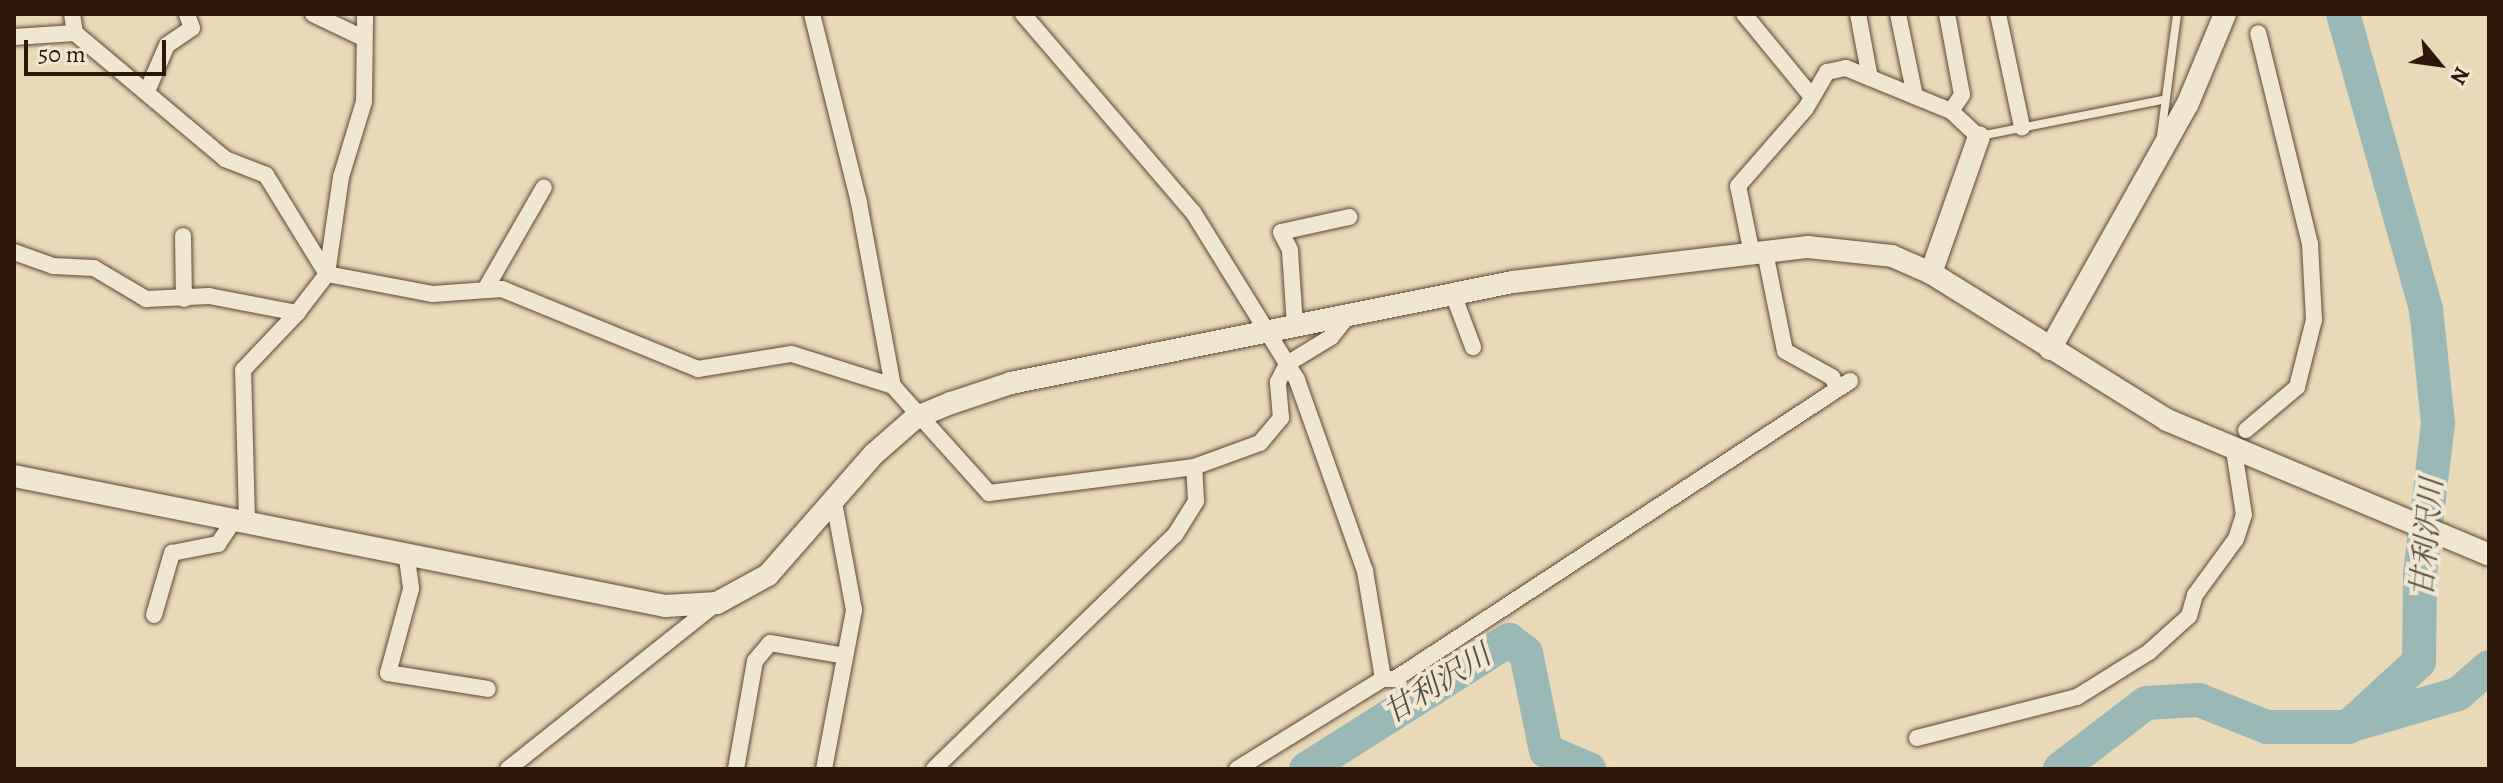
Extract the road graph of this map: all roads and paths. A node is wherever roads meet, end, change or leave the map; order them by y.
1 (72, 14) edge
2 (187, 14) edge
3 (313, 14) edge
4 (365, 14) edge
5 (812, 14) edge
6 (1023, 14) edge
7 (1744, 14) edge
8 (1858, 14) edge
9 (1898, 14) edge
10 (1947, 14) edge
11 (1998, 14) edge
12 (2177, 14) edge
13 (2225, 14) edge
14 (75, 33) junction
15 (2258, 33) dead end
16 (14, 37) edge
17 (363, 38) junction
18 (1870, 78) junction
19 (148, 89) junction
20 (1809, 93) junction
21 (1915, 96) junction
22 (2162, 100) junction
23 (1951, 111) junction
24 (2022, 127) junction
25 (1979, 137) junction
26 (2160, 153) junction
27 (544, 187) dead end
28 (1349, 217) dead end
29 (183, 236) dead end
30 (14, 252) edge
31 (1759, 253) junction
32 (1931, 273) junction
33 (327, 274) junction
34 (486, 288) junction
35 (1453, 294) junction
36 (184, 299) junction
37 (297, 313) junction
38 (1349, 315) junction
39 (1295, 326) junction
40 (1265, 332) junction
41 (1473, 347) dead end
42 (2050, 349) junction
43 (1287, 364) junction
44 (893, 386) junction
45 (915, 418) junction
46 (2246, 430) dead end
47 (2235, 457) dead end
48 (1194, 467) junction
49 (14, 476) edge
50 (834, 502) junction
51 (241, 520) junction
52 (406, 552) junction
53 (2489, 555) edge
54 (717, 603) junction
55 (154, 615) dead end
56 (845, 656) junction
57 (1383, 679) junction
58 (488, 689) dead end
59 (1917, 738) dead end
60 (508, 769) edge
61 (736, 769) edge
62 (824, 769) edge
63 (934, 769) edge
64 (1237, 769) edge

1 - 14 street
2 - 19 street
3 - 17 street
4 - 17 street
5 - 44 street
6 - 40 street
7 - 20 street
8 - 18 street
9 - 21 street
10 - 23 street
11 - 24 street
12 - 22 lane
13 - 26 street
14 - 16 street
14 - 19 street
15 - 46 street
17 - 33 street
18 - 20 street
18 - 21 street
19 - 33 street
20 - 31 street
21 - 23 street
22 - 24 lane
22 - 26 lane
23 - 25 street
24 - 25 lane
25 - 32 street
26 - 42 street
27 - 34 street
28 - 39 street
29 - 36 street
30 - 36 street
31 - 32 street
31 - 35 street
31 - 57 street
32 - 42 street
33 - 34 street
33 - 37 street
34 - 44 street
35 - 38 street
35 - 41 street
36 - 37 street
37 - 51 street
38 - 39 street
38 - 43 street
39 - 40 street
40 - 43 street
40 - 45 street
42 - 53 street
43 - 48 street
43 - 57 street
44 - 45 street
45 - 48 street
45 - 50 street
47 - 59 street
48 - 63 street
49 - 51 street
50 - 54 street
50 - 56 street
51 - 52 street
51 - 55 street
52 - 54 street
52 - 58 street
54 - 60 street
56 - 61 street
56 - 62 street
57 - 64 street

